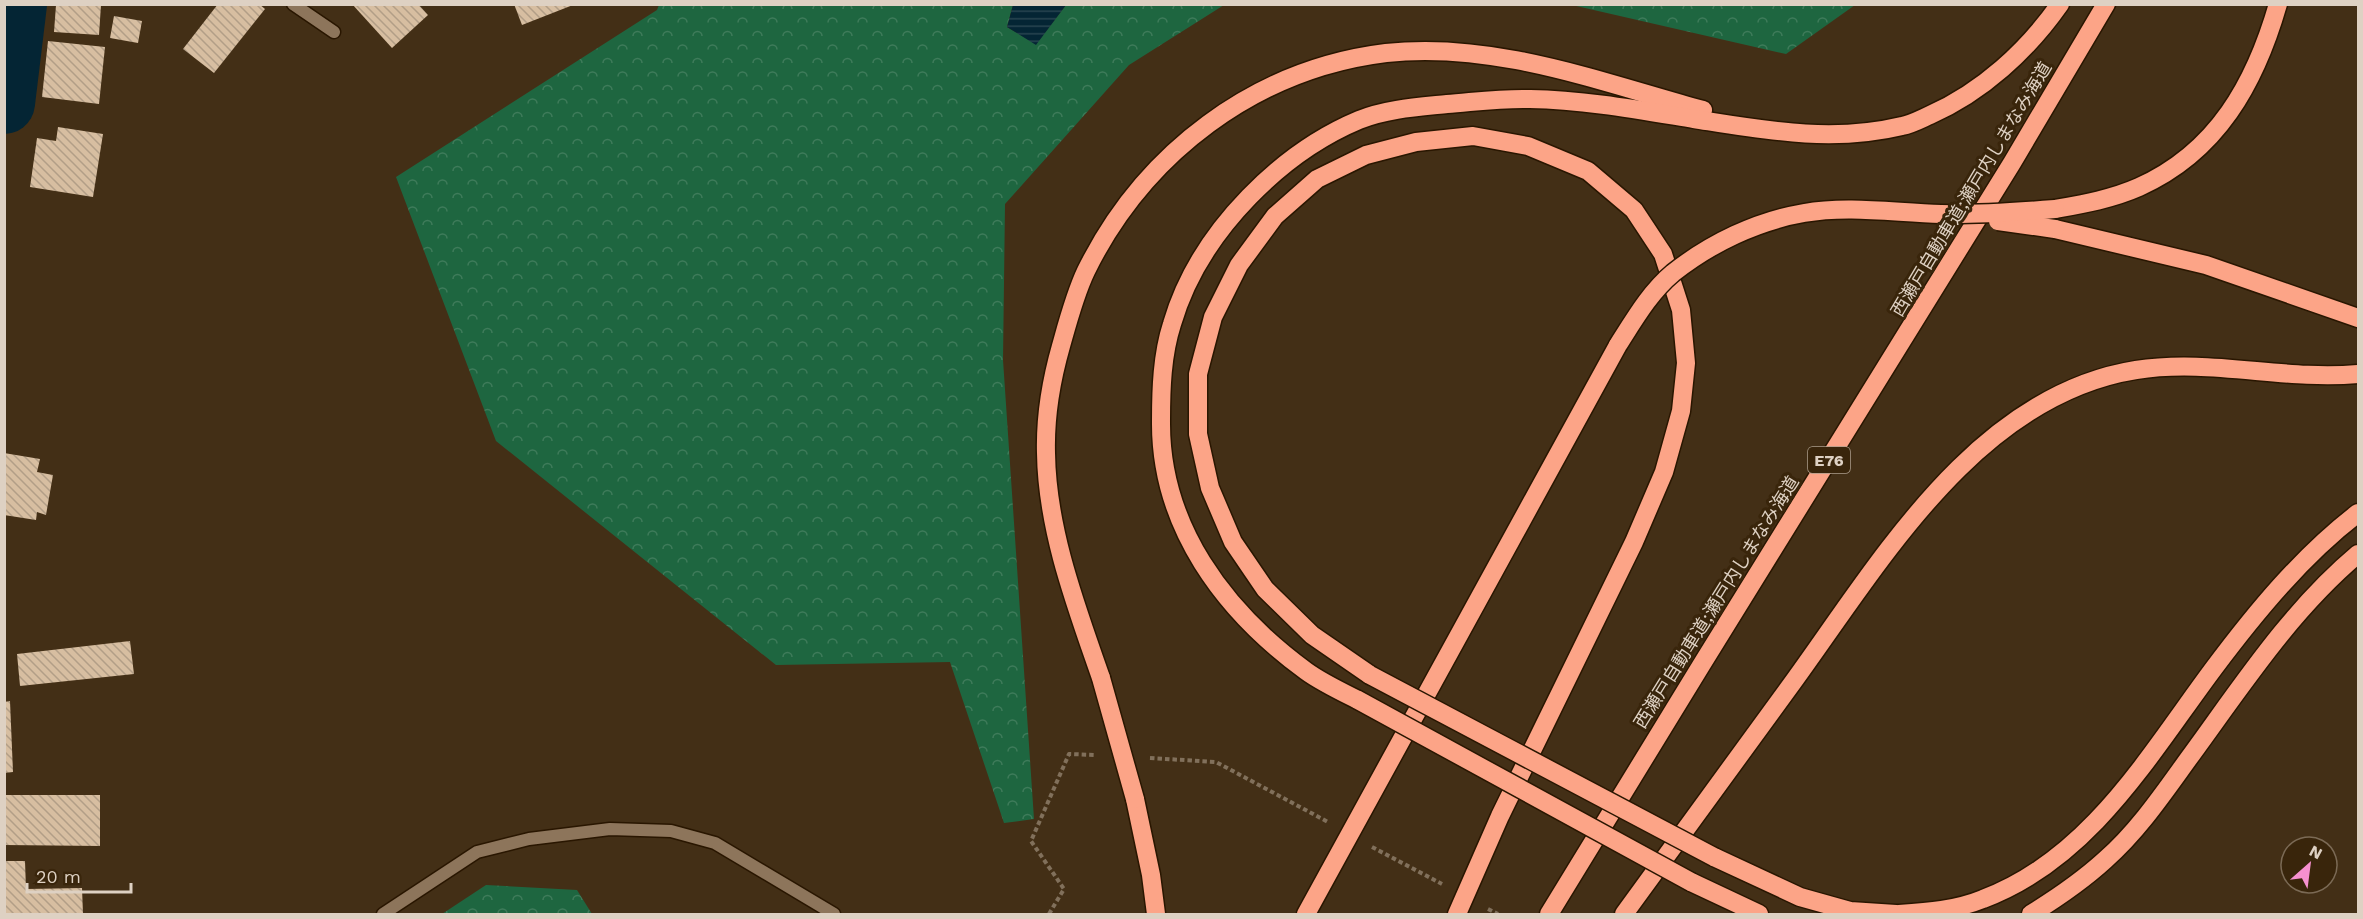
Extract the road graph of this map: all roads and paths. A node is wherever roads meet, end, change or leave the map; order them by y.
1 (293, 4) edge
2 (2060, 4) edge
3 (2106, 4) edge
4 (2278, 4) edge
5 (334, 32) dead end
6 (1791, 134) junction
7 (1940, 214) junction
8 (2358, 318) edge
9 (2358, 374) edge
10 (2358, 513) edge
11 (2358, 554) edge
12 (1370, 845) dead end
13 (1449, 888) dead end
14 (1478, 904) dead end
15 (383, 915) edge
16 (834, 915) edge
17 (1156, 915) edge
18 (1306, 915) edge
19 (1457, 915) edge
20 (1498, 915) edge
21 (1549, 915) edge
22 (1624, 915) edge
23 (1759, 915) edge
24 (1897, 915) edge
25 (2031, 915) edge

1 - 5 street
2 - 6 highway
3 - 21 highway, 西瀬戸自動車道;瀬戸内しまなみ海道 / E76
4 - 7 highway, bridge
6 - 17 highway, bridge
6 - 23 highway, bridge
7 - 8 highway, bridge
7 - 18 highway, bridge
9 - 22 highway
10 - 24 highway
11 - 25 highway
12 - 13 path
14 - 20 path
15 - 16 street
19 - 24 highway, bridge

